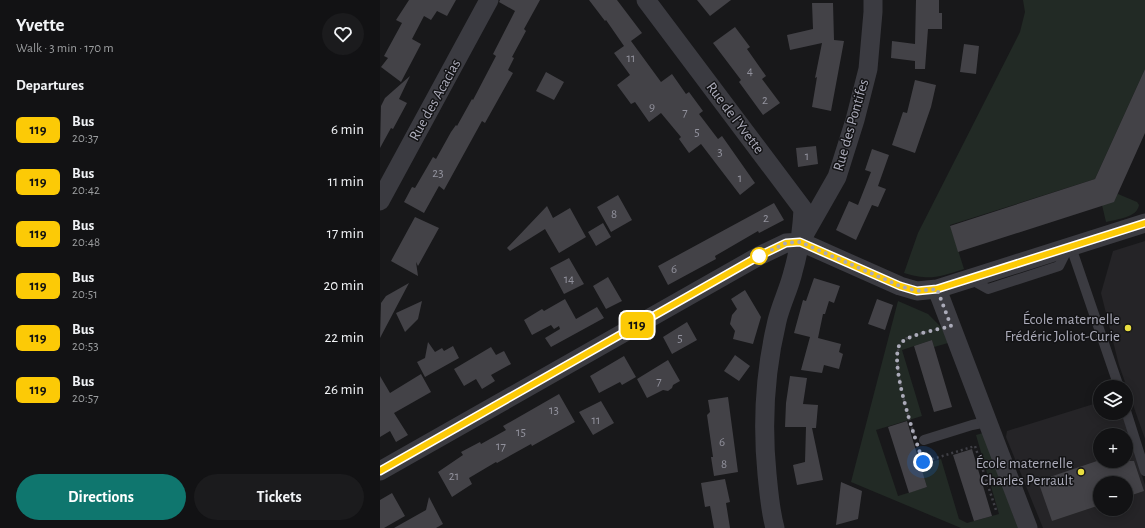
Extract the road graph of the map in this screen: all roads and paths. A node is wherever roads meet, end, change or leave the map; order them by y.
1 (489, 0) edge
2 (646, 0) edge
3 (873, 0) edge
4 (380, 200) edge
5 (1144, 222) edge
6 (800, 242) junction
7 (1069, 247) junction
8 (937, 289) junction
9 (951, 326) junction
10 (1116, 380) edge
11 (1129, 420) edge
12 (987, 422) junction
13 (920, 443) junction
14 (380, 471) edge
15 (1145, 471) edge
16 (996, 510) dead end
17 (775, 528) edge
18 (1028, 528) edge

1 - 4 street, Rue des Acacias
2 - 6 street, Rue de l'Yvette
3 - 6 street, Rue des Pontifes
5 - 7 street
6 - 8 street
6 - 14 street
6 - 17 street
7 - 8 street
7 - 10 lane
8 - 9 street
9 - 12 street
9 - 13 path
11 - 15 lane
12 - 13 lane
12 - 18 street
13 - 16 path

